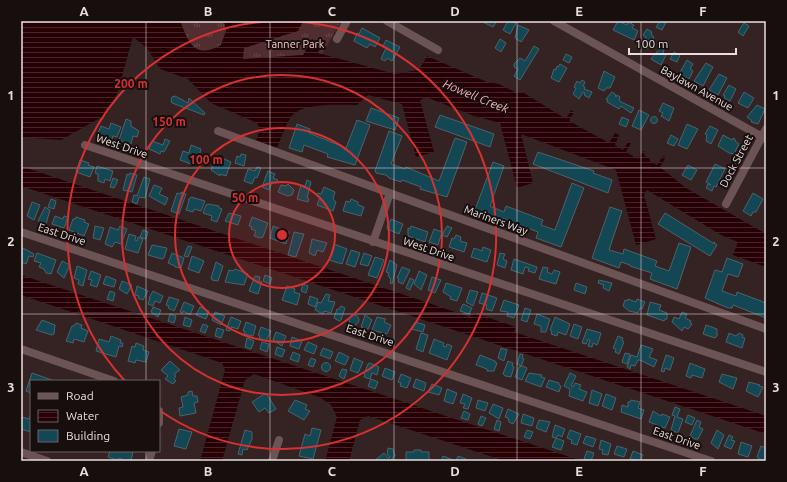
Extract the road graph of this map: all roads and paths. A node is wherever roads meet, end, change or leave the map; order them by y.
1 (347, 21) edge
2 (387, 21) edge
3 (554, 21) edge
4 (337, 39) dead end
5 (438, 50) dead end
6 (218, 131) dead end
7 (765, 135) edge
8 (85, 145) dead end
9 (390, 193) junction
10 (726, 204) dead end
11 (21, 232) edge
12 (374, 242) junction
13 (766, 329) edge
14 (21, 349) edge
15 (766, 372) edge
16 (111, 380) edge
17 (279, 440) dead end
18 (21, 452) edge
19 (47, 461) edge
20 (272, 461) edge
21 (711, 461) edge

1 - 4 street
2 - 5 street
3 - 7 street, Baylawn Avenue
6 - 9 street, Mariners Way
7 - 10 street, Dock Street
8 - 12 street, West Drive
9 - 12 street
9 - 13 street, Mariners Way
11 - 21 street, East Drive
12 - 15 street, West Drive
14 - 16 street
17 - 20 street
18 - 19 street

